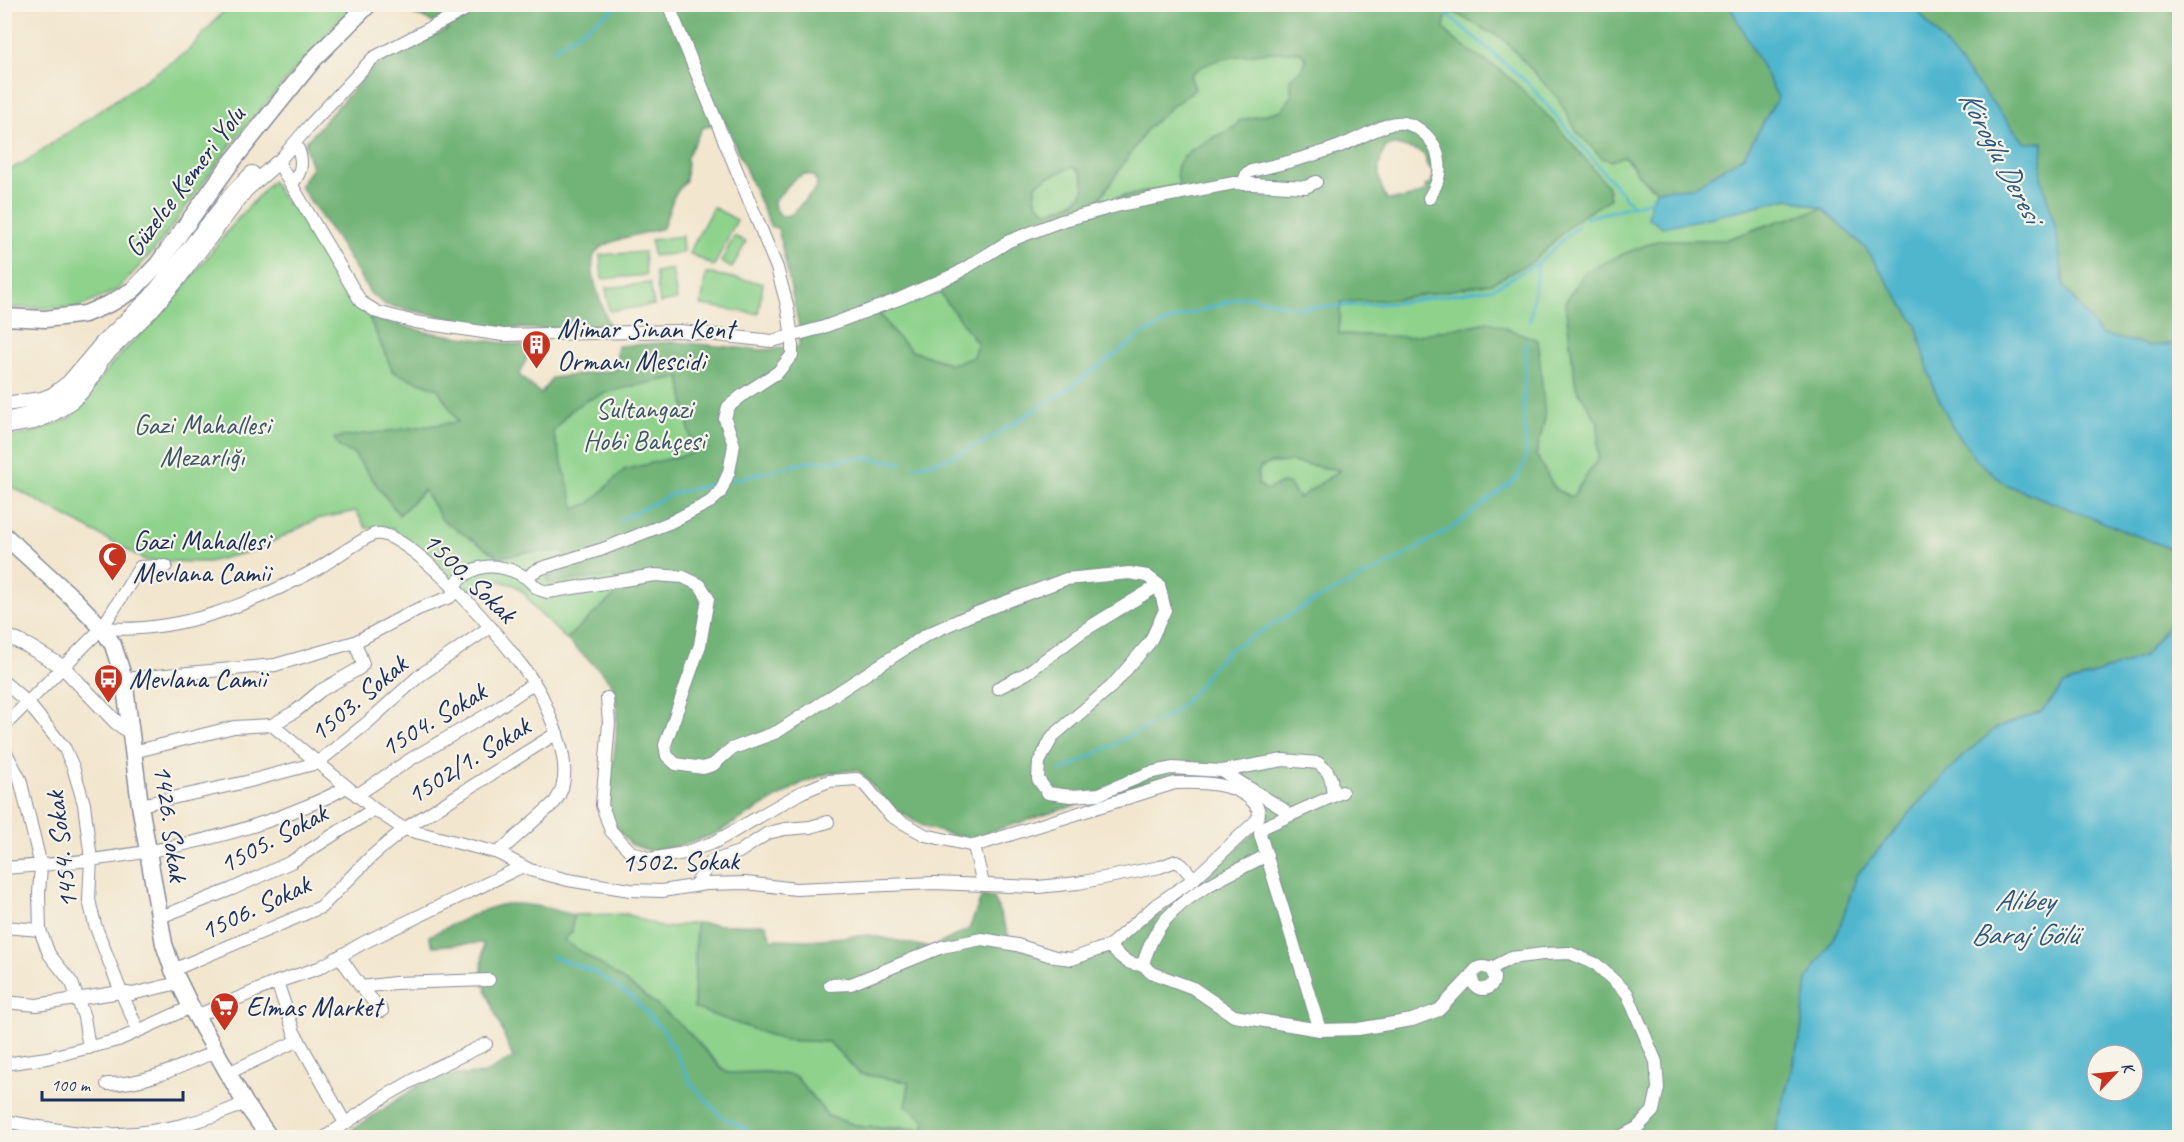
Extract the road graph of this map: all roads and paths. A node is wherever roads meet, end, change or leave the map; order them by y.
1 (369, 4) edge
2 (476, 4) edge
3 (668, 4) edge
4 (295, 143) junction
5 (278, 162) junction
6 (1317, 182) dead end
7 (292, 184) junction
8 (1243, 184) junction
9 (1429, 198) dead end
10 (4, 317) edge
11 (792, 337) junction
12 (10, 404) edge
13 (30, 419) junction
14 (4, 420) edge
15 (4, 428) edge
16 (6, 541) edge
17 (166, 566) dead end
18 (528, 578) junction
19 (1159, 585) junction
20 (456, 590) junction
21 (490, 627) junction
22 (102, 628) junction
23 (4, 637) edge
24 (355, 642) junction
25 (63, 667) junction
26 (124, 680) junction
27 (4, 682) edge
28 (534, 683) junction
29 (998, 688) dead end
30 (607, 698) dead end
31 (28, 704) junction
32 (272, 725) junction
33 (4, 726) edge
34 (130, 732) junction
35 (557, 733) junction
36 (4, 749) edge
37 (134, 752) junction
38 (317, 763) junction
39 (1222, 771) junction
40 (346, 786) junction
41 (357, 795) junction
42 (140, 805) junction
43 (374, 809) junction
44 (1287, 816) junction
45 (828, 822) dead end
46 (404, 829) junction
47 (715, 842) junction
48 (974, 846) junction
49 (147, 851) junction
50 (498, 853) junction
51 (1267, 855) junction
52 (91, 859) junction
53 (711, 862) junction
54 (41, 866) junction
55 (521, 867) junction
56 (4, 868) edge
57 (1194, 879) junction
58 (982, 884) junction
59 (695, 885) junction
60 (158, 918) junction
61 (4, 927) edge
62 (40, 930) junction
63 (1109, 946) junction
64 (340, 957) junction
65 (1143, 964) junction
66 (1490, 969) junction
67 (1472, 975) junction
68 (176, 976) junction
69 (489, 980) dead end
70 (277, 982) junction
71 (831, 985) dead end
72 (361, 987) junction
73 (121, 992) junction
74 (78, 998) junction
75 (4, 1002) edge
76 (194, 1011) junction
77 (381, 1011) dead end
78 (138, 1030) junction
79 (1320, 1030) junction
80 (299, 1040) junction
81 (486, 1044) dead end
82 (88, 1048) junction
83 (216, 1052) junction
84 (4, 1064) edge
85 (228, 1073) junction
86 (106, 1084) dead end
87 (246, 1103) junction
88 (4, 1121) edge
89 (345, 1123) junction
90 (156, 1134) edge
91 (270, 1137) edge
92 (324, 1137) edge
93 (1617, 1137) edge

1 - 10 main road, Güzelce Kemeri Yolu
2 - 4 street
3 - 11 street
4 - 5 street
4 - 7 street
5 - 7 street
5 - 12 street
5 - 13 street
6 - 8 street
7 - 11 street
8 - 9 street
8 - 11 street
11 - 18 street
12 - 13 street
13 - 14 street
13 - 15 street
16 - 22 main road, 1426. Sokak
17 - 22 street
18 - 19 street
18 - 20 street
19 - 29 street
19 - 39 street
20 - 21 street, 1500. Sokak
20 - 22 street, 1500. Sokak
20 - 24 street
21 - 28 street, 1500. Sokak
21 - 38 street, 1503. Sokak
22 - 25 street
22 - 26 main road, 1426. Sokak
23 - 25 street
24 - 26 street
24 - 32 street
25 - 31 street
25 - 34 street
26 - 34 main road, 1426. Sokak
27 - 31 street, 1454. Sokak
28 - 35 street, 1500. Sokak
28 - 41 street, 1504. Sokak
30 - 47 street
31 - 33 street
31 - 52 street, 1454. Sokak
32 - 37 street
32 - 38 street, 1502. Sokak
34 - 37 main road, 1426. Sokak
35 - 46 street, 1502/1. Sokak
35 - 50 street, 1500. Sokak
36 - 54 street
37 - 42 main road, 1426. Sokak
38 - 40 street, 1502. Sokak
38 - 42 street, 1503. Sokak
39 - 44 street
39 - 44 street
40 - 41 street, 1502. Sokak
40 - 49 street
41 - 43 street, 1502. Sokak
42 - 49 main road, 1426. Sokak
43 - 46 street, 1502. Sokak
43 - 60 street, 1505. Sokak
44 - 51 street
45 - 53 street
46 - 50 street, 1502. Sokak
46 - 68 street, 1506. Sokak
47 - 48 street
47 - 53 street
48 - 57 street
48 - 58 street
49 - 52 street
49 - 60 main road, 1426. Sokak
50 - 55 street, 1502. Sokak
51 - 65 street
51 - 79 street
52 - 54 street
52 - 73 street, 1454. Sokak
53 - 59 street
54 - 56 street
54 - 62 street
55 - 59 street, 1502. Sokak
55 - 64 street
57 - 58 street, 1502. Sokak
57 - 63 street
58 - 59 street, 1502. Sokak
60 - 68 main road, 1426. Sokak
61 - 62 street
62 - 74 street
63 - 65 street
63 - 71 street
64 - 70 street
64 - 72 street
65 - 79 street
66 - 67 street
66 - 67 street
66 - 93 street
67 - 79 street
68 - 73 street, 1506. Sokak
68 - 76 main road, 1426. Sokak
69 - 72 street
70 - 76 street
70 - 80 street
72 - 77 street
73 - 74 street, 1506. Sokak
73 - 78 street, 1454. Sokak
74 - 75 street, 1506. Sokak
74 - 82 street
76 - 78 street
76 - 83 main road, 1426. Sokak
78 - 82 street
80 - 85 street
80 - 89 street
81 - 89 street
82 - 84 street
83 - 85 main road, 1426. Sokak
83 - 86 street
85 - 87 main road, 1426. Sokak
87 - 90 street
87 - 91 main road, 1426. Sokak
88 - 90 street
89 - 92 street

